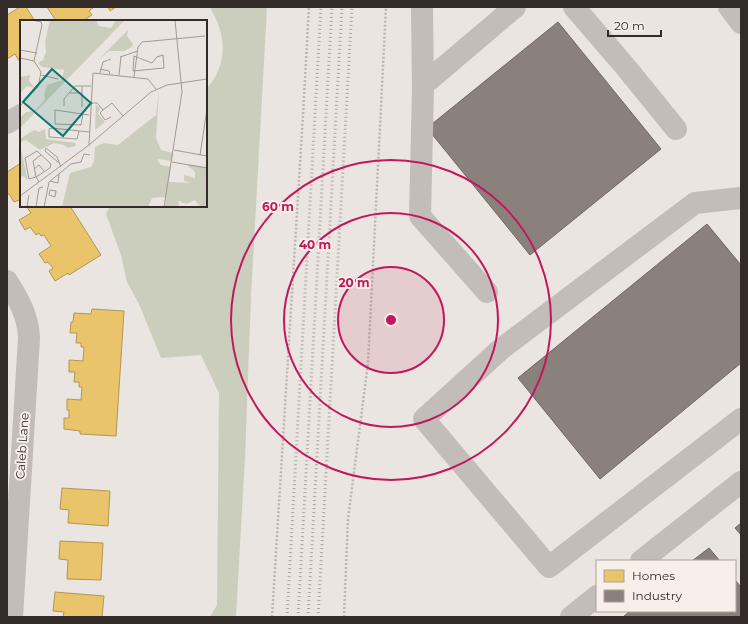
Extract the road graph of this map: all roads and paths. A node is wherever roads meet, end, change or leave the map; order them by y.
1 (309, 7) edge
2 (386, 7) edge
3 (422, 7) edge
4 (515, 7) edge
5 (574, 7) edge
6 (423, 85) junction
7 (20, 116) edge
8 (7, 123) edge
9 (676, 129) dead end
10 (741, 198) edge
11 (7, 280) edge
12 (487, 292) dead end
13 (741, 419) edge
14 (741, 482) edge
15 (642, 560) edge
16 (596, 597) edge
17 (12, 617) edge
18 (272, 617) edge
19 (344, 617) edge
20 (571, 617) edge

1 - 18 path
2 - 19 path
3 - 6 street
4 - 6 street
5 - 9 street
6 - 12 street
7 - 8 street
10 - 13 street
11 - 17 street, Caleb Lane
14 - 15 street
16 - 20 street

